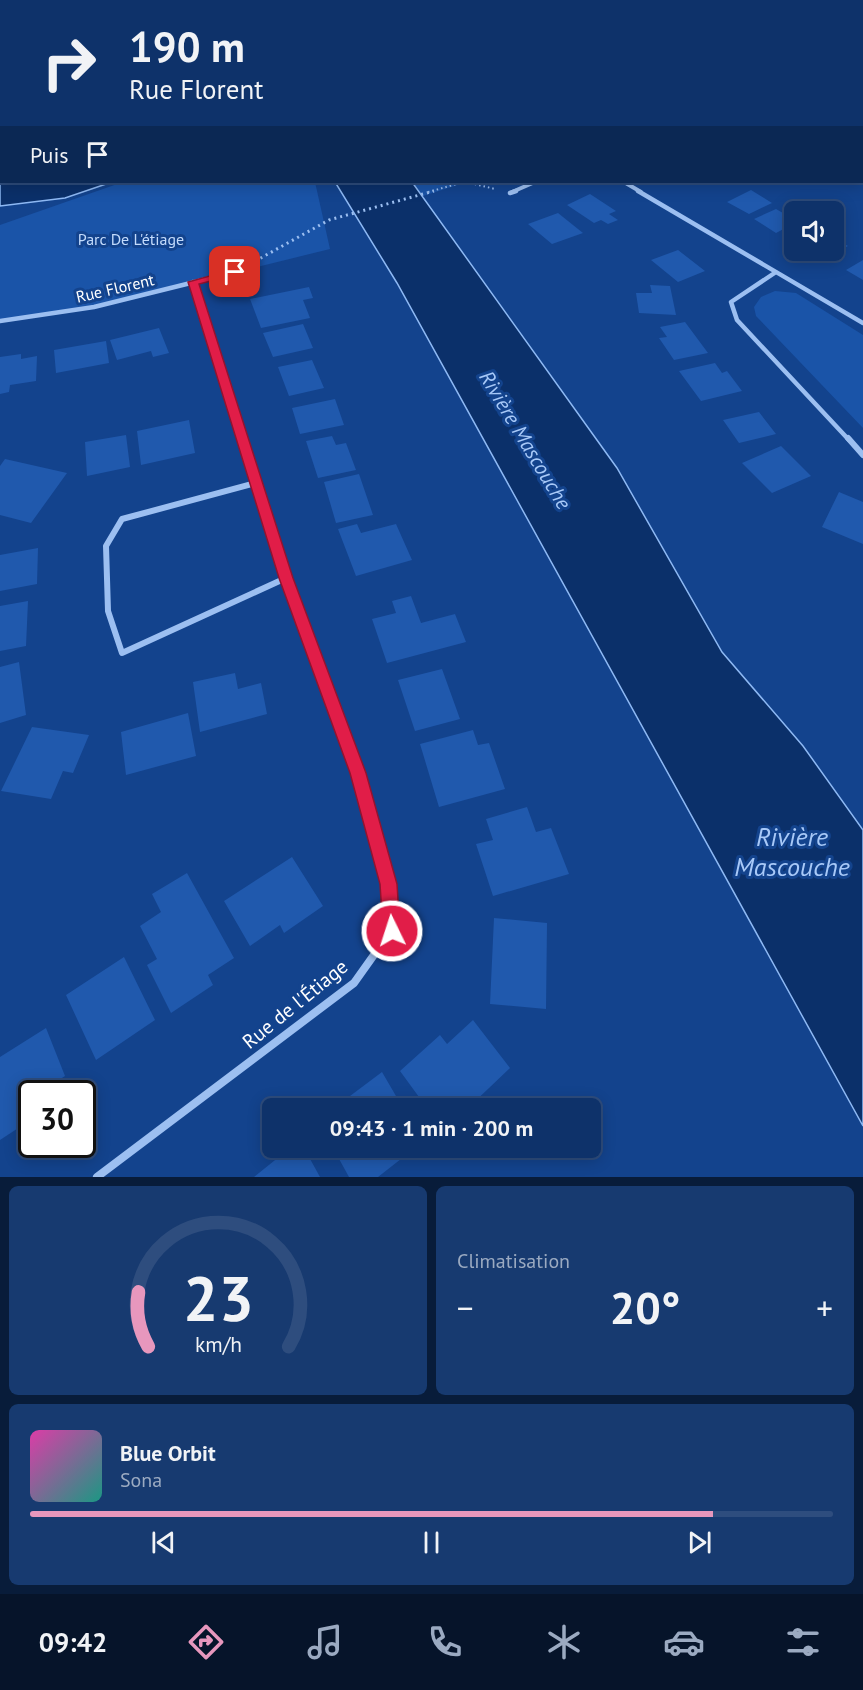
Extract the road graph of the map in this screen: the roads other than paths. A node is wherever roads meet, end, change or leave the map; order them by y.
1 (533, 183) edge
2 (626, 183) edge
3 (510, 193) road end
4 (235, 272) road end
5 (776, 272) junction
6 (193, 282) junction
7 (0, 321) edge
8 (863, 323) edge
9 (863, 455) edge
10 (256, 483) junction
11 (286, 578) junction
12 (97, 1177) edge

1 - 3 street
2 - 5 street
4 - 6 street, Rue Florent
5 - 8 street
5 - 9 street
6 - 7 street, Rue Florent
6 - 10 street, Rue de l'Étiage
10 - 11 street, Rue de l'Étiage
10 - 11 street
11 - 12 street, Rue de l'Étiage

